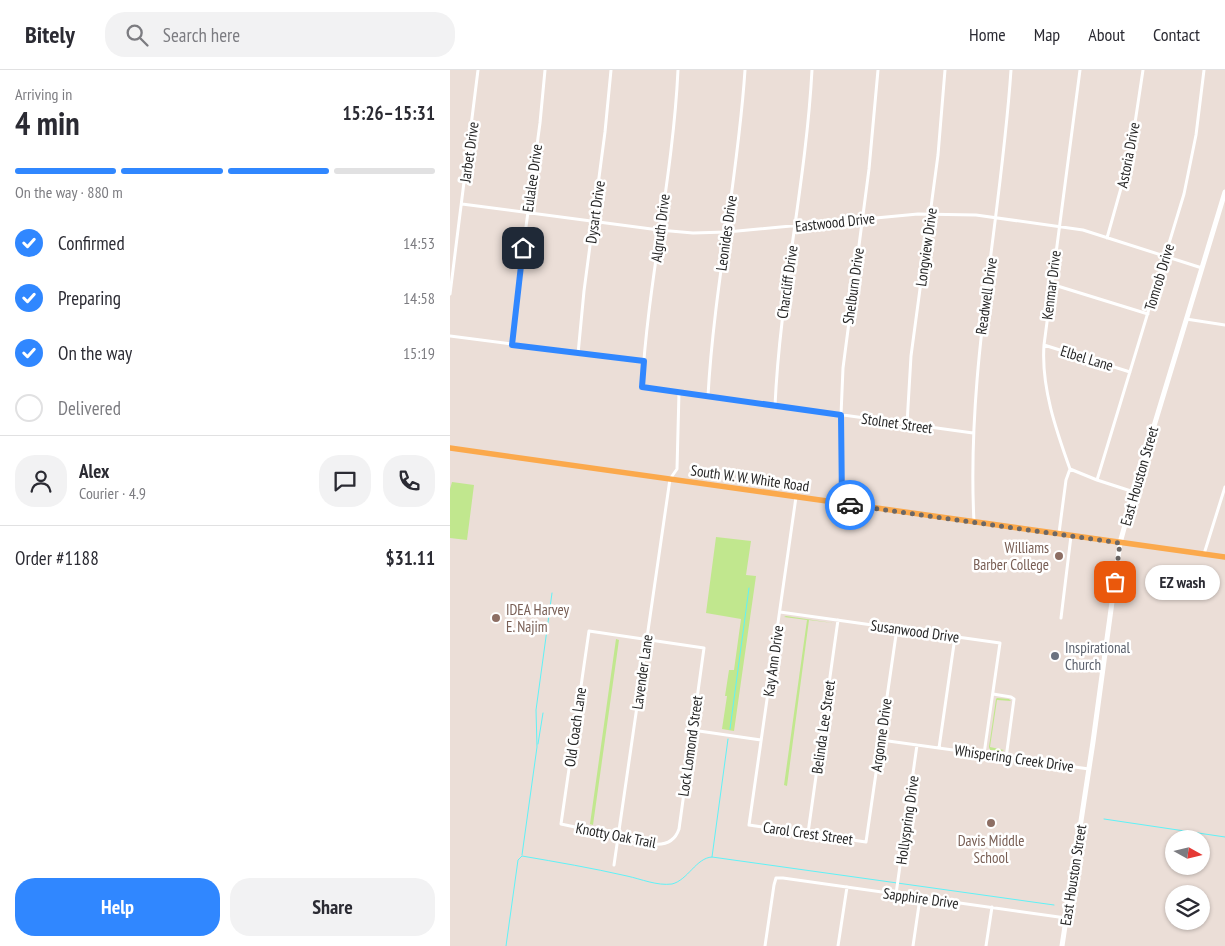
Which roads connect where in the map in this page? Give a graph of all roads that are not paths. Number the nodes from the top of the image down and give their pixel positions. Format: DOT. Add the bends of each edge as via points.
graph roads {
  1 [pos="478,70"];
  2 [pos="545,70"];
  3 [pos="612,70"];
  4 [pos="678,70"];
  5 [pos="745,70"];
  6 [pos="812,70"];
  7 [pos="878,70"];
  8 [pos="944,70"];
  9 [pos="1011,70"];
  10 [pos="1080,70"];
  11 [pos="1143,70"];
  12 [pos="1204,70"];
  13 [pos="1225,192"];
  14 [pos="462,204"];
  15 [pos="528,212"];
  16 [pos="930,214"];
  17 [pos="996,217"];
  18 [pos="862,219"];
  19 [pos="593,221"];
  20 [pos="794,226"];
  21 [pos="1059,226"];
  22 [pos="659,230"];
  23 [pos="726,232"];
  24 [pos="1108,238"];
  25 [pos="1165,256"];
  26 [pos="1202,268"];
  27 [pos="1051,284"];
  28 [pos="450,294"];
  29 [pos="1148,314"];
  30 [pos="1186,319"];
  31 [pos="1225,325"];
  32 [pos="450,336"];
  33 [pos="512,345"];
  34 [pos="1044,345"];
  35 [pos="578,354"];
  36 [pos="644,361"];
  37 [pos="1130,372"];
  38 [pos="642,387"];
  39 [pos="679,392"];
  40 [pos="708,396"];
  41 [pos="775,406"];
  42 [pos="841,415"];
  43 [pos="906,424"];
  44 [pos="973,433"];
  45 [pos="450,448"];
  46 [pos="1070,469"];
  47 [pos="670,479"];
  48 [pos="1097,480"];
  49 [pos="1225,487"];
  50 [pos="1134,492"];
  51 [pos="796,498"];
  52 [pos="842,503"];
  53 [pos="974,523"];
  54 [pos="1058,534"];
  55 [pos="1072,536"];
  56 [pos="1120,543"];
  57 [pos="1204,554"];
  58 [pos="1225,557"];
  59 [pos="780,612"];
  60 [pos="1061,618"];
  61 [pos="838,620"];
  62 [pos="896,628"];
  63 [pos="955,636"];
  64 [pos="647,640"];
  65 [pos="993,694"];
  66 [pos="692,730"];
  67 [pos="761,740"];
  68 [pos="881,740"];
  69 [pos="918,745"];
  70 [pos="939,748"];
  71 [pos="984,754"];
  72 [pos="1006,758"];
  73 [pos="1089,769"];
  74 [pos="562,824"];
  75 [pos="749,825"];
  76 [pos="808,833"];
  77 [pos="619,836"];
  78 [pos="670,842"];
  79 [pos="866,842"];
  80 [pos="614,865"];
  81 [pos="847,887"];
  82 [pos="896,894"];
  83 [pos="920,898"];
  84 [pos="992,908"];
  85 [pos="1066,918"];
  86 [pos="765,946"];
  87 [pos="838,946"];
  88 [pos="913,946"];
  89 [pos="986,946"];
  90 [pos="1062,946"];
  1 -- 14 [label="street, Jarbet Drive"];
  2 -- 15 [label="street, Eulalee Drive"];
  3 -- 19 [label="street, Dysart Drive"];
  4 -- 22 [label="street, Algruth Drive"];
  5 -- 23 [label="street, Leonides Drive"];
  6 -- 20 [label="street, Charcliff Drive"];
  7 -- 18 [label="street, Shelburn Drive"];
  8 -- 16 [label="street, Longview Drive"];
  9 -- 17 [label="street, Readwell Drive"];
  10 -- 21 [label="street, Kenmar Drive"];
  11 -- 24 [label="street, Astoria Drive" via="1130,156"];
  12 -- 25 [label="street, Tomrob Drive" via="1187,182"];
  13 -- 26 [label="main road, East Houston Street"];
  14 -- 15 [label="street, Eastwood Drive"];
  14 -- 28 [label="street, Jarbet Drive"];
  15 -- 19 [label="street, Eastwood Drive"];
  15 -- 33 [label="street, Eulalee Drive"];
  16 -- 17 [label="street, Eastwood Drive"];
  16 -- 18 [label="street, Eastwood Drive"];
  16 -- 43 [label="street, Longview Drive" via="915,319"];
  17 -- 21 [label="street, Eastwood Drive"];
  17 -- 44 [label="street, Readwell Drive" via="977,367"];
  18 -- 20 [label="street, Eastwood Drive"];
  18 -- 42 [label="street, Shelburn Drive" via="846,342"];
  19 -- 22 [label="street, Eastwood Drive"];
  19 -- 35 [label="street, Dysart Drive"];
  20 -- 23 [label="street, Eastwood Drive"];
  20 -- 41 [label="street, Charcliff Drive" via="778,350"];
  21 -- 24 [label="street, Eastwood Drive"];
  21 -- 27 [label="street, Kenmar Drive"];
  22 -- 23 [label="street, Eastwood Drive"];
  22 -- 36 [label="street, Algruth Drive"];
  23 -- 40 [label="street, Leonides Drive"];
  24 -- 25 [label="street, Eastwood Drive"];
  25 -- 26 [label="street, Eastwood Drive"];
  25 -- 29 [label="street, Tomrob Drive"];
  26 -- 30 [label="main road, East Houston Street"];
  27 -- 29 [label="street"];
  27 -- 34 [label="street, Kenmar Drive"];
  29 -- 37 [label="street, Tomrob Drive"];
  30 -- 31 [label="street"];
  30 -- 50 [label="main road, East Houston Street"];
  32 -- 33 [label="street"];
  33 -- 35 [label="street"];
  34 -- 37 [label="street, Elbel Lane"];
  34 -- 46 [label="street, Kenmar Drive" via="1045,383"];
  35 -- 36 [label="street"];
  36 -- 38 [label="street, Algruth Drive"];
  37 -- 48 [label="street, Tomrob Drive"];
  38 -- 39 [label="street, Stolnet Street"];
  39 -- 40 [label="street, Stolnet Street"];
  39 -- 47 [label="street" via="677,469"];
  40 -- 41 [label="street, Stolnet Street"];
  41 -- 42 [label="street, Stolnet Street"];
  42 -- 43 [label="street, Stolnet Street"];
  42 -- 52 [label="street, Shelburn Drive"];
  43 -- 44 [label="street, Stolnet Street"];
  44 -- 53 [label="street, Readwell Drive"];
  45 -- 47 [label="main road, South W. W. White Road"];
  46 -- 48 [label="street"];
  46 -- 54 [label="street"];
  47 -- 51 [label="main road, South W. W. White Road"];
  47 -- 64 [label="street, Lavender Lane"];
  48 -- 50 [label="street"];
  49 -- 57 [label="street"];
  50 -- 56 [label="main road, East Houston Street"];
  51 -- 52 [label="main road, South W. W. White Road"];
  51 -- 59 [label="street, Kay Ann Drive"];
  52 -- 53 [label="main road, South W. W. White Road"];
  53 -- 54 [label="main road, South W. W. White Road"];
  54 -- 55 [label="main road, South W. W. White Road"];
  55 -- 56 [label="main road, South W. W. White Road"];
  55 -- 60 [label="street"];
  56 -- 57 [label="main road, South W. W. White Road"];
  56 -- 73 [label="main road, East Houston Street"];
  57 -- 58 [label="main road, South W. W. White Road"];
  59 -- 61 [label="street, Susanwood Drive"];
  59 -- 67 [label="street, Kay Ann Drive"];
  61 -- 62 [label="street, Susanwood Drive"];
  61 -- 76 [label="street, Belinda Lee Street"];
  62 -- 63 [label="street, Susanwood Drive"];
  62 -- 68 [label="street, Argonne Drive"];
  63 -- 65 [label="street, Susanwood Drive" via="1000,643"];
  63 -- 70 [label="street"];
  64 -- 66 [label="street, Lock Lomond Street" via="704,648"];
  64 -- 74 [label="street, Old Coach Lane" via="589,631"];
  64 -- 77 [label="street, Lavender Lane"];
  65 -- 71 [label="street, Susanwood Drive"];
  65 -- 72 [label="street" via="1014,699"];
  66 -- 67 [label="street"];
  66 -- 78 [label="street, Lock Lomond Street" via="679,829"];
  67 -- 75 [label="street, Kay Ann Drive"];
  68 -- 69 [label="street"];
  68 -- 79 [label="street, Argonne Drive"];
  69 -- 70 [label="street, Whispering Creek Drive"];
  69 -- 82 [label="street, Hollyspring Drive"];
  70 -- 71 [label="street, Whispering Creek Drive"];
  71 -- 72 [label="street, Whispering Creek Drive"];
  72 -- 73 [label="street, Whispering Creek Drive"];
  73 -- 85 [label="main road, East Houston Street"];
  74 -- 77 [label="street, Knotty Oak Trail"];
  75 -- 76 [label="street, Carol Crest Street"];
  76 -- 79 [label="street, Carol Crest Street"];
  77 -- 78 [label="street, Knotty Oak Trail" via="654,844"];
  77 -- 80 [label="street, Lavender Lane"];
  81 -- 82 [label="street, Sapphire Drive"];
  81 -- 86 [label="street, Sapphire Drive" via="776,878"];
  81 -- 87 [label="street"];
  82 -- 83 [label="street, Sapphire Drive"];
  83 -- 84 [label="street, Sapphire Drive"];
  83 -- 88 [label="street"];
  84 -- 85 [label="street, Sapphire Drive"];
  84 -- 89 [label="street"];
  85 -- 90 [label="main road, East Houston Street"];
}
